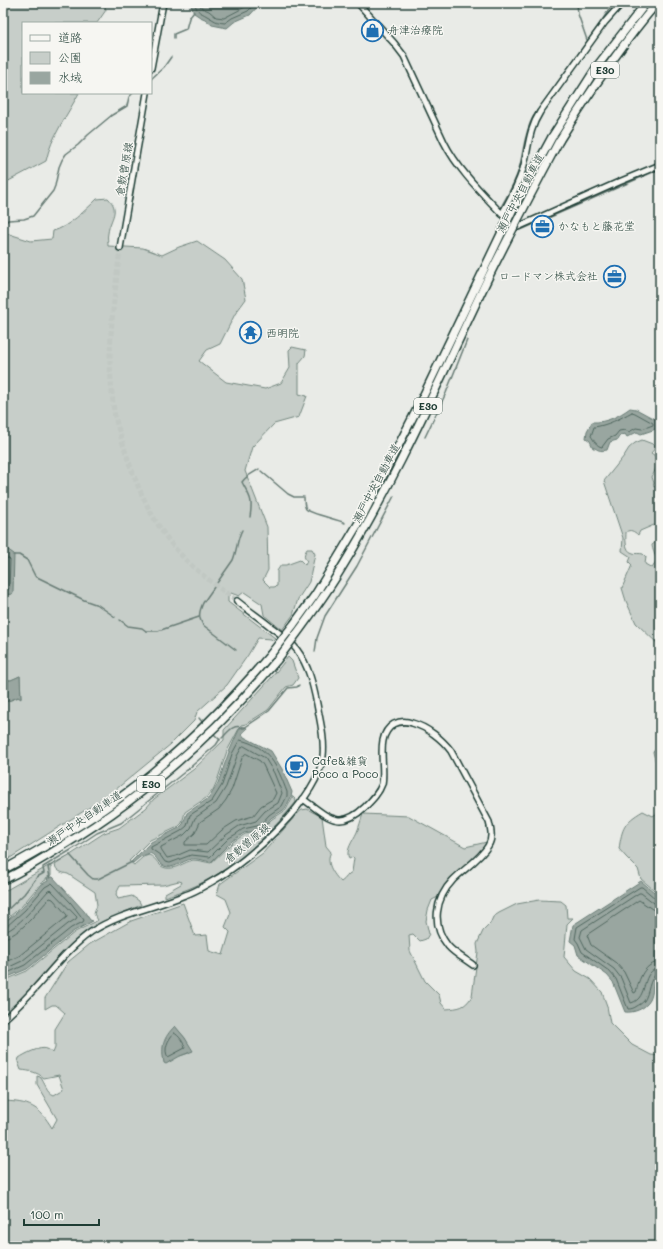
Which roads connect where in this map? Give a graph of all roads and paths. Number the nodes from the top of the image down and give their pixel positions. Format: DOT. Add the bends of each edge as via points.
graph roads {
  1 [pos="163,3"];
  2 [pos="358,3"];
  3 [pos="622,3"];
  4 [pos="646,3"];
  5 [pos="657,3"];
  6 [pos="152,63"];
  7 [pos="147,94"];
  8 [pos="660,165"];
  9 [pos="502,214"];
  10 [pos="120,248"];
  11 [pos="237,601"];
  12 [pos="303,799"];
  13 [pos="3,870"];
  14 [pos="3,880"];
  15 [pos="473,965"];
  16 [pos="3,1020"];
  1 -- 6 [label="street"];
  2 -- 9 [label="street" via="404,56 456,162"];
  3 -- 9 [label="street" via="605,22 540,112 532,127 524,168"];
  4 -- 13 [label="highway, 瀬戸中央自動車道 / E30, bridge" via="598,66 552,137 513,209 361,519 294,624 219,712 150,774 76,828"];
  5 -- 14 [label="highway, 瀬戸中央自動車道 / E30, bridge" via="605,71 559,141 498,258 411,442 380,502 322,600 277,660 194,748 151,785 82,835"];
  7 -- 10 [label="street, 倉敷曽原線"];
  8 -- 9 [label="street" via="518,227"];
  11 -- 12 [label="street, 倉敷曽原線" via="288,640 302,656 310,673 323,737 323,756 317,776"];
  12 -- 15 [label="street" via="336,820 357,815 380,790 384,735 392,725 405,721 422,726 440,739 451,751 491,830 489,845 448,886 439,901 438,929 443,939 450,948"];
  12 -- 16 [label="street, 倉敷曽原線" via="273,835 214,881 185,896 128,914 90,933 64,956"];
}
